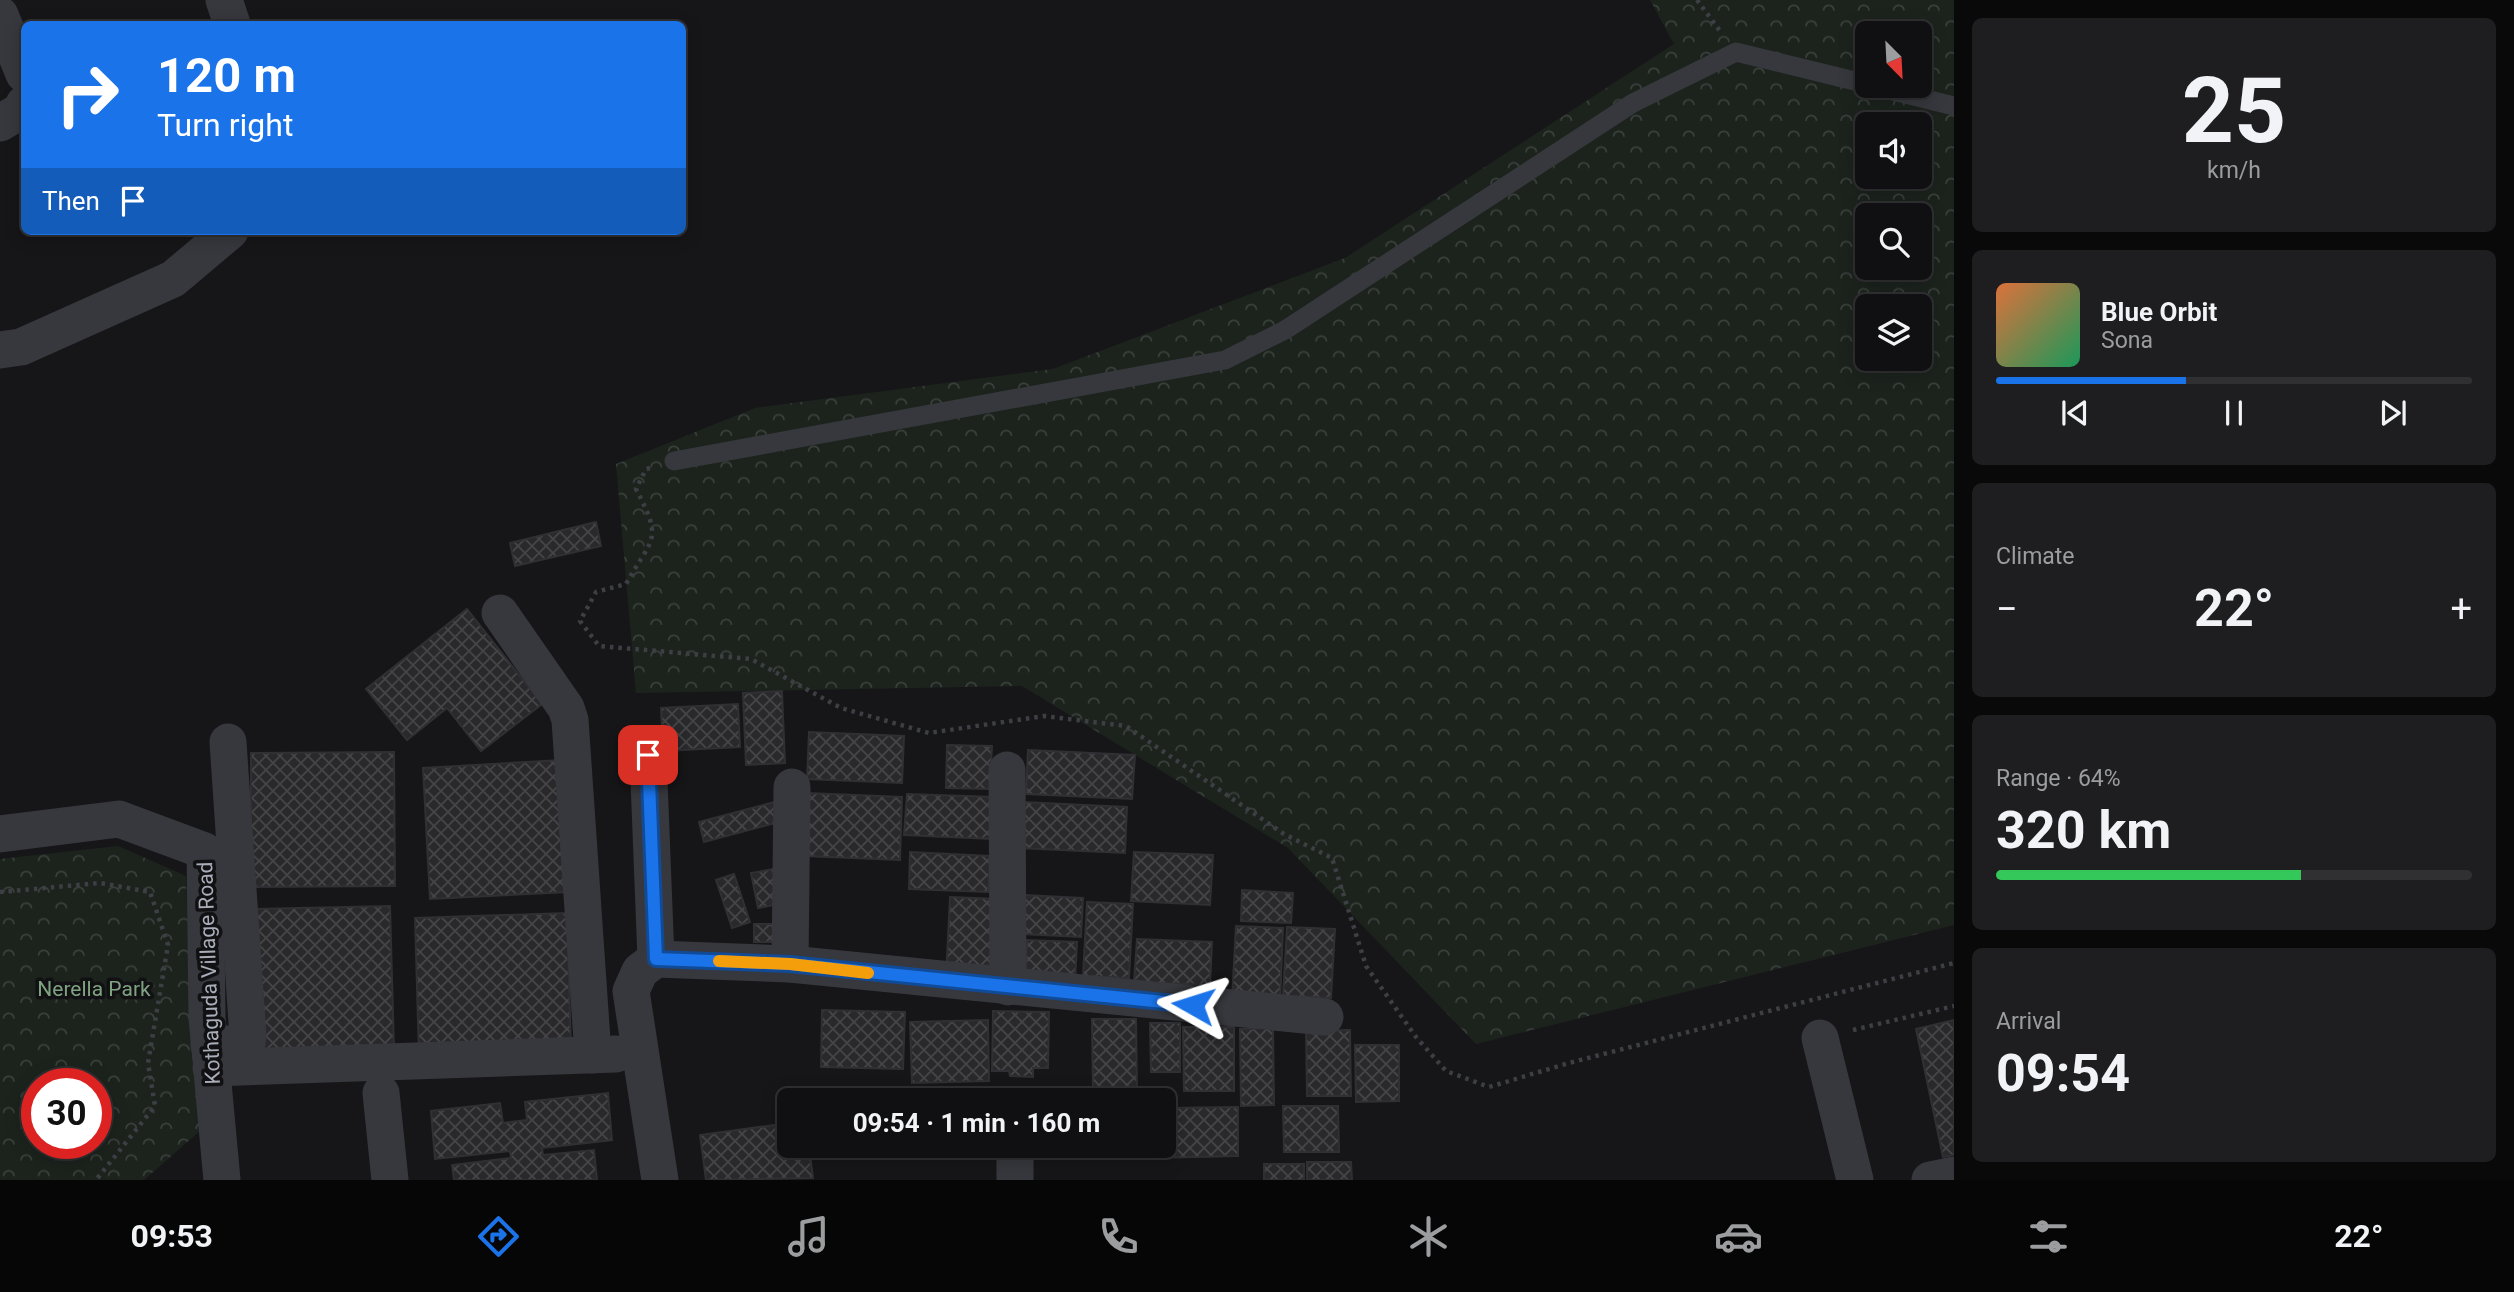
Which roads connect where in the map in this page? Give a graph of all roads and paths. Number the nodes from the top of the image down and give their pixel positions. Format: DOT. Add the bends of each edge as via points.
graph roads {
  1 [pos="224,0"];
  2 [pos="1697,0"];
  3 [pos="0,15"];
  4 [pos="231,21"];
  5 [pos="1736,52"];
  6 [pos="21,67"];
  7 [pos="1855,81"];
  8 [pos="1921,98"];
  9 [pos="1954,106"];
  10 [pos="21,111"];
  11 [pos="0,123"];
  12 [pos="225,235"];
  13 [pos="0,350"];
  14 [pos="674,461"];
  15 [pos="499,613"];
  16 [pos="228,741"];
  17 [pos="648,755"];
  18 [pos="1007,770"];
  19 [pos="792,787"];
  20 [pos="0,834"];
  21 [pos="0,892"];
  22 [pos="656,959"];
  23 [pos="1954,963"];
  24 [pos="790,964"];
  25 [pos="1008,987"];
  26 [pos="1954,1006"];
  27 [pos="1325,1017"];
  28 [pos="1820,1038"];
  29 [pos="641,1053"];
  30 [pos="593,1055"];
  31 [pos="210,1056"];
  32 [pos="381,1093"];
  33 [pos="1954,1175"];
  34 [pos="96,1180"];
  35 [pos="222,1180"];
  36 [pos="390,1180"];
  37 [pos="660,1180"];
  38 [pos="1855,1180"];
  39 [pos="1930,1180"];
  1 -- 4 [label="street"];
  2 -- 5 [label="path"];
  3 -- 6 [label="street"];
  5 -- 7 [label="lane"];
  5 -- 14 [label="lane" via="1633,103 1285,330 1225,360"];
  8 -- 9 [label="lane"];
  10 -- 11 [label="street"];
  12 -- 13 [label="street" via="173,279 21,347"];
  14 -- 23 [label="path" via="646,469 636,489 652,519 653,541 626,584 596,592 580,621 599,646 751,659 841,708 929,733 1044,716 1126,726 1284,834 1332,858 1366,966 1446,1071 1489,1087"];
  15 -- 30 [label="street" via="570,720"];
  16 -- 31 [label="street" via="248,1037 247,1043"];
  17 -- 22 [label="street"];
  18 -- 25 [label="street"];
  19 -- 24 [label="street"];
  20 -- 31 [label="street, Kothaguda Village Road" via="119,819 205,852"];
  21 -- 34 [label="path" via="100,883 150,892 168,945 148,1063 155,1106"];
  22 -- 24 [label="street"];
  22 -- 29 [label="street" via="640,971 631,991"];
  24 -- 25 [label="street"];
  25 -- 27 [label="street"];
  26 -- 28 [label="path"];
  28 -- 38 [label="street"];
  29 -- 30 [label="street"];
  29 -- 37 [label="street"];
  30 -- 31 [label="street"];
  31 -- 35 [label="street, Kothaguda Village Road"];
  32 -- 36 [label="street"];
  33 -- 39 [label="street"];
}
